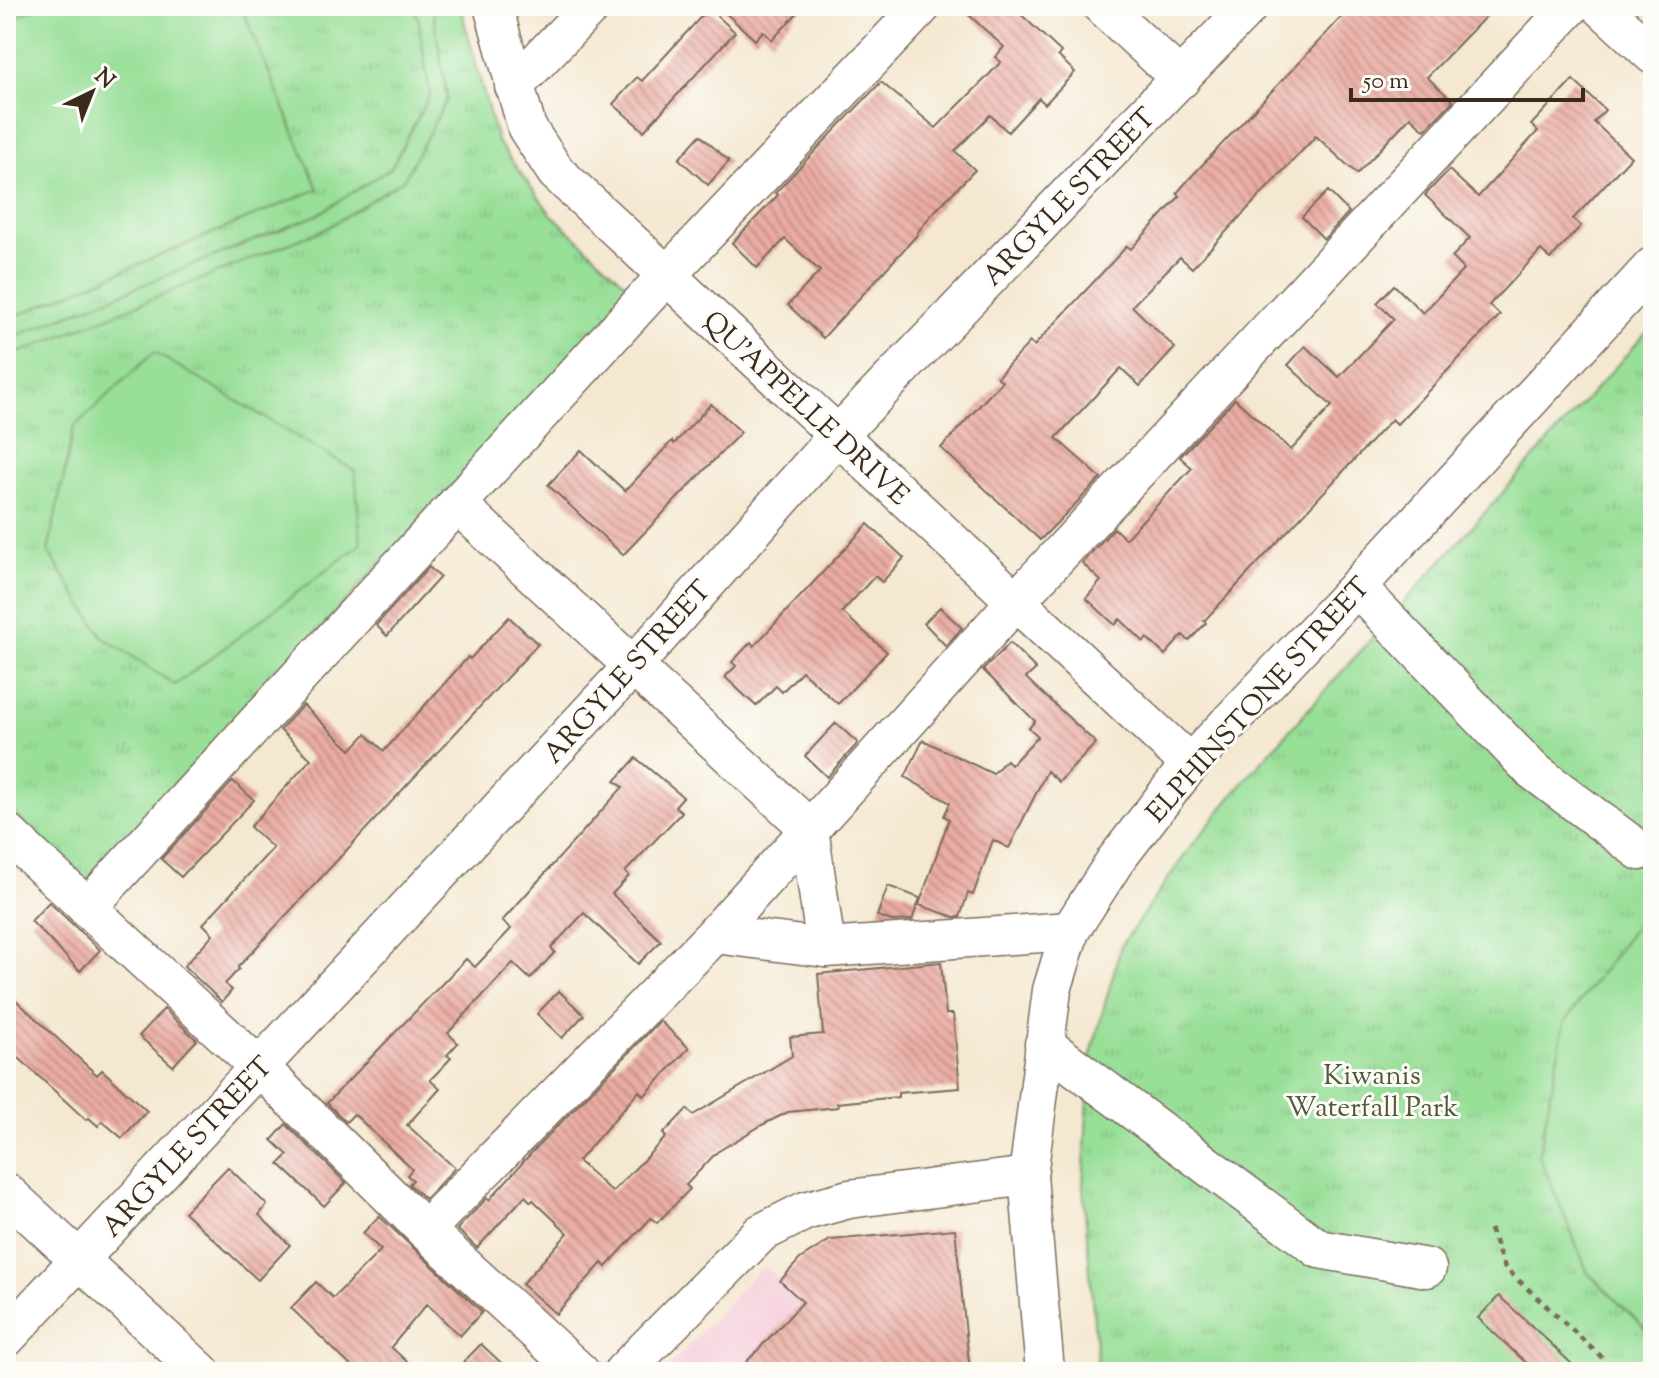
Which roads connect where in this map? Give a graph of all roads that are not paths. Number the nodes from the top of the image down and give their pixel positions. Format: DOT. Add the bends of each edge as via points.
graph roads {
  1 [pos="493,6"];
  2 [pos="591,6"];
  3 [pos="922,6"];
  4 [pos="1102,6"];
  5 [pos="1249,6"];
  6 [pos="1571,6"];
  7 [pos="1600,6"];
  8 [pos="1653,55"];
  9 [pos="1181,79"];
  10 [pos="514,86"];
  11 [pos="1653,266"];
  12 [pos="666,276"];
  13 [pos="838,435"];
  14 [pos="457,504"];
  15 [pos="1357,587"];
  16 [pos="1017,600"];
  17 [pos="634,665"];
  18 [pos="1190,764"];
  19 [pos="809,828"];
  20 [pos="6,832"];
  21 [pos="1640,851"];
  22 [pos="87,908"];
  23 [pos="1070,931"];
  24 [pos="715,934"];
  25 [pos="826,948"];
  26 [pos="1044,1044"];
  27 [pos="259,1067"];
  28 [pos="1028,1176"];
  29 [pos="6,1192"];
  30 [pos="425,1230"];
  31 [pos="79,1260"];
  32 [pos="1427,1268"];
  33 [pos="6,1338"];
  34 [pos="201,1372"];
  35 [pos="580,1372"];
  36 [pos="623,1372"];
  37 [pos="1045,1372"];
  1 -- 10 [label="street, QU'APPELLE DRIVE"];
  2 -- 10 [label="street"];
  3 -- 12 [label="street"];
  4 -- 9 [label="street"];
  5 -- 9 [label="street, ARGYLE STREET"];
  6 -- 16 [label="street"];
  7 -- 8 [label="street"];
  9 -- 13 [label="street, ARGYLE STREET"];
  10 -- 12 [label="street, QU'APPELLE DRIVE" via="527,128 556,172"];
  11 -- 15 [label="street, ELPHINSTONE STREET"];
  12 -- 13 [label="street, QU'APPELLE DRIVE"];
  12 -- 14 [label="street"];
  13 -- 16 [label="street, QU'APPELLE DRIVE"];
  13 -- 17 [label="street, ARGYLE STREET"];
  14 -- 17 [label="street"];
  14 -- 22 [label="street"];
  15 -- 18 [label="street, ELPHINSTONE STREET"];
  15 -- 21 [label="street" via="1531,769"];
  16 -- 18 [label="street, QU'APPELLE DRIVE"];
  16 -- 19 [label="street"];
  17 -- 19 [label="street"];
  17 -- 27 [label="street, ARGYLE STREET"];
  18 -- 23 [label="street, ELPHINSTONE STREET" via="1115,861"];
  19 -- 24 [label="street"];
  19 -- 25 [label="street"];
  20 -- 22 [label="street"];
  22 -- 27 [label="street"];
  23 -- 25 [label="street"];
  23 -- 26 [label="street, ELPHINSTONE STREET" via="1052,990"];
  24 -- 25 [label="street"];
  24 -- 30 [label="street"];
  26 -- 28 [label="street, ELPHINSTONE STREET"];
  26 -- 32 [label="street" via="1319,1249"];
  27 -- 30 [label="street"];
  27 -- 31 [label="street, ARGYLE STREET"];
  28 -- 36 [label="street" via="849,1199 805,1211 761,1233"];
  28 -- 37 [label="street, ELPHINSTONE STREET"];
  29 -- 31 [label="street"];
  30 -- 35 [label="street"];
  31 -- 33 [label="street, ARGYLE STREET"];
  31 -- 34 [label="street"];
}
